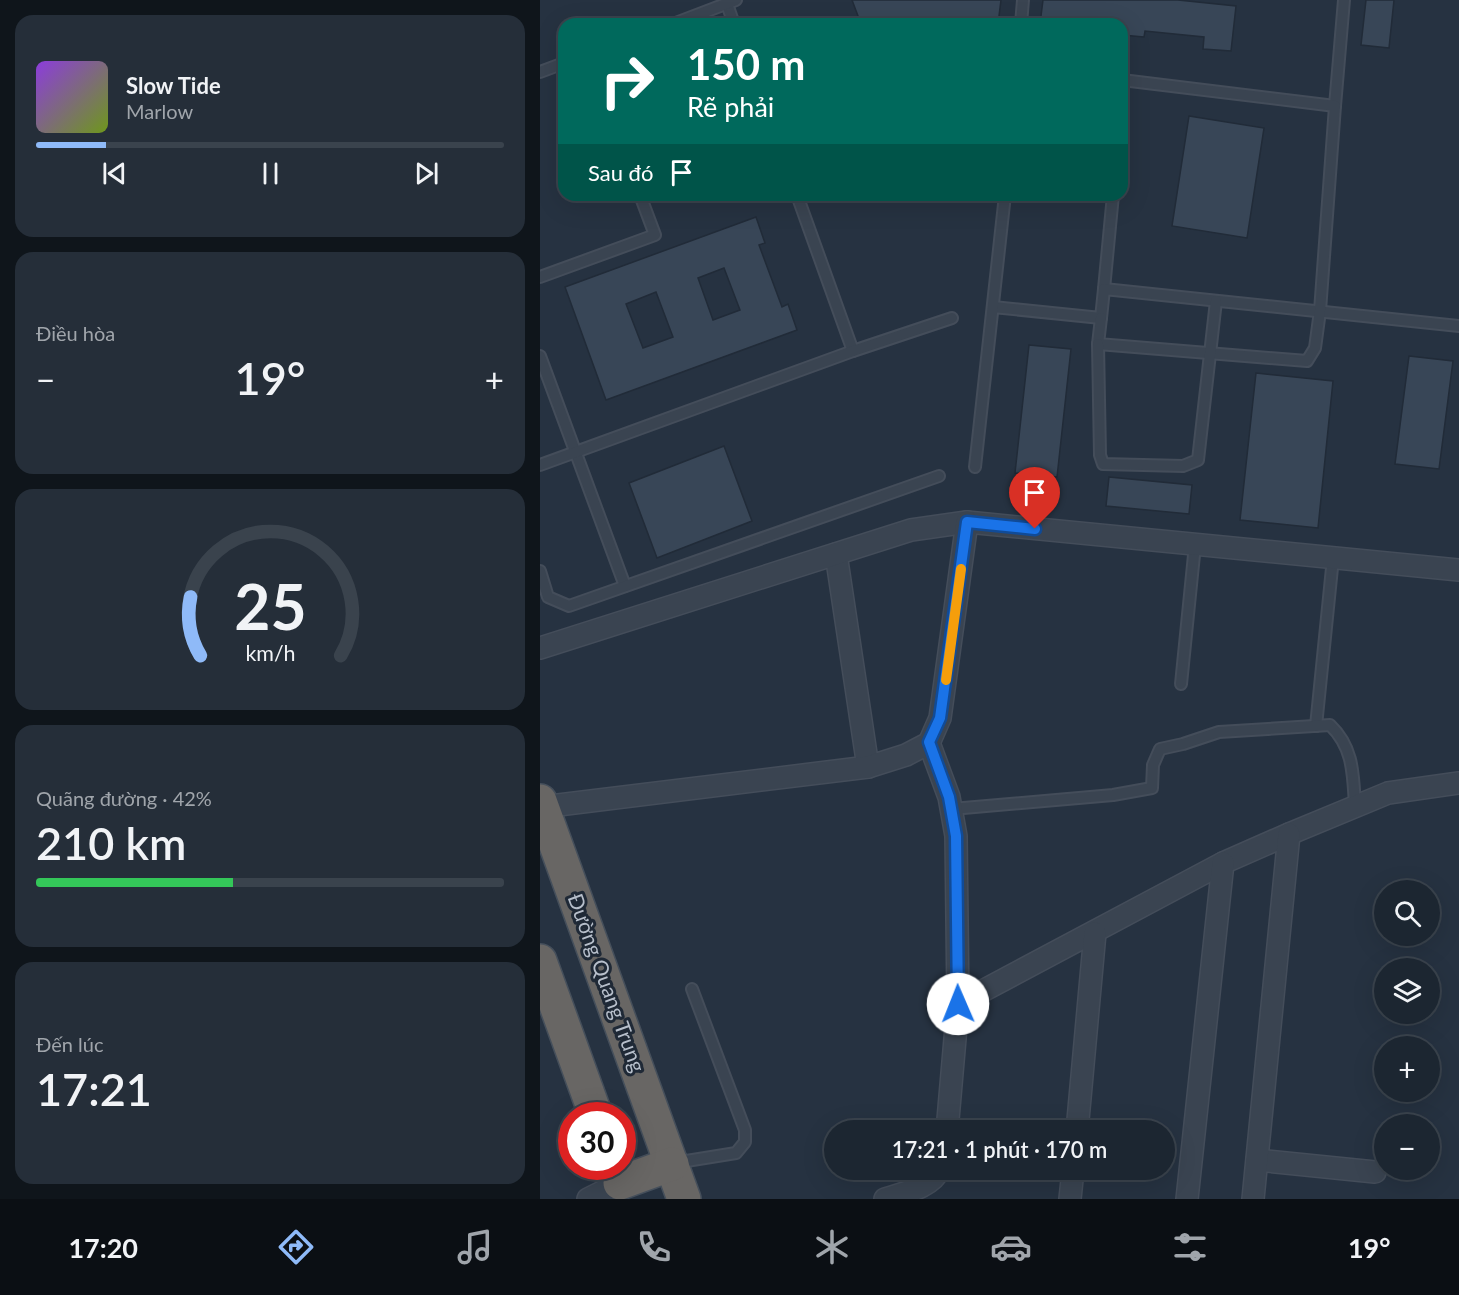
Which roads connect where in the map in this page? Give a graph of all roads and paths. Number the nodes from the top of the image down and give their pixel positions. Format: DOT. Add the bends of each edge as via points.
graph roads {
  1 [pos="1023,0"];
  2 [pos="1344,0"];
  3 [pos="731,2"];
  4 [pos="689,18"];
  5 [pos="733,18"];
  6 [pos="1022,18"];
  7 [pos="558,65"];
  8 [pos="540,72"];
  9 [pos="1128,81"];
  10 [pos="1335,106"];
  11 [pos="642,201"];
  12 [pos="798,201"];
  13 [pos="1004,201"];
  14 [pos="1112,201"];
  15 [pos="540,277"];
  16 [pos="1104,289"];
  17 [pos="1216,301"];
  18 [pos="993,307"];
  19 [pos="1320,311"];
  20 [pos="952,318"];
  21 [pos="1101,318"];
  22 [pos="1459,326"];
  23 [pos="1098,344"];
  24 [pos="853,351"];
  25 [pos="1210,353"];
  26 [pos="540,356"];
  27 [pos="575,452"];
  28 [pos="540,465"];
  29 [pos="975,467"];
  30 [pos="939,476"];
  31 [pos="967,522"];
  32 [pos="1195,545"];
  33 [pos="836,554"];
  34 [pos="1333,558"];
  35 [pos="1459,570"];
  36 [pos="540,571"];
  37 [pos="625,586"];
  38 [pos="540,648"];
  39 [pos="1181,684"];
  40 [pos="1316,726"];
  41 [pos="929,742"];
  42 [pos="867,767"];
  43 [pos="1459,783"];
  44 [pos="541,804"];
  45 [pos="1354,806"];
  46 [pos="952,809"];
  47 [pos="1289,834"];
  48 [pos="1222,863"];
  49 [pos="1095,933"];
  50 [pos="540,962"];
  51 [pos="692,989"];
  52 [pos="958,1004"];
  53 [pos="591,1102"];
  54 [pos="948,1120"];
  55 [pos="1078,1120"];
  56 [pos="1257,1160"];
  57 [pos="672,1164"];
  58 [pos="1374,1172"];
  59 [pos="931,1180"];
  60 [pos="1072,1180"];
  61 [pos="620,1183"];
  62 [pos="588,1199"];
  63 [pos="684,1199"];
  64 [pos="885,1199"];
  65 [pos="1070,1199"];
  66 [pos="1187,1199"];
  67 [pos="1253,1199"];
  1 -- 6 [label="lane"];
  2 -- 10 [label="lane"];
  3 -- 4 [label="lane"];
  3 -- 5 [label="lane"];
  7 -- 8 [label="lane"];
  9 -- 10 [label="lane"];
  10 -- 19 [label="lane"];
  11 -- 15 [label="lane" via="655,235"];
  12 -- 24 [label="lane"];
  13 -- 18 [label="lane"];
  14 -- 16 [label="lane"];
  16 -- 17 [label="lane"];
  16 -- 21 [label="lane"];
  17 -- 19 [label="lane"];
  17 -- 25 [label="lane"];
  18 -- 21 [label="lane"];
  18 -- 29 [label="lane"];
  19 -- 22 [label="lane"];
  19 -- 25 [label="lane" via="1315,348 1307,361"];
  20 -- 24 [label="lane"];
  21 -- 23 [label="lane"];
  23 -- 25 [label="lane"];
  23 -- 25 [label="lane" via="1103,464 1183,466 1198,460"];
  24 -- 27 [label="lane"];
  26 -- 27 [label="lane"];
  27 -- 28 [label="lane"];
  27 -- 37 [label="lane"];
  30 -- 37 [label="lane"];
  31 -- 32 [label="street"];
  31 -- 33 [label="street" via="911,530"];
  31 -- 41 [label="street" via="940,718"];
  32 -- 34 [label="street"];
  32 -- 39 [label="lane"];
  33 -- 38 [label="street"];
  33 -- 42 [label="street"];
  34 -- 35 [label="street"];
  34 -- 40 [label="lane"];
  36 -- 37 [label="lane" via="548,597 569,606"];
  40 -- 45 [label="lane" via="1330,725 1342,737 1353,767"];
  40 -- 46 [label="lane" via="1219,732 1160,749 1153,765 1152,788"];
  41 -- 42 [label="street" via="906,755"];
  41 -- 46 [label="street"];
  42 -- 44 [label="street"];
  43 -- 45 [label="street" via="1388,793"];
  44 -- 57 [label="highway, Đường Quang Trung"];
  45 -- 47 [label="street"];
  46 -- 52 [label="street" via="956,836"];
  47 -- 48 [label="street"];
  47 -- 56 [label="street"];
  48 -- 49 [label="street"];
  48 -- 66 [label="street"];
  49 -- 52 [label="street"];
  49 -- 55 [label="street"];
  50 -- 53 [label="highway"];
  51 -- 57 [label="lane" via="745,1130 745,1142 736,1153"];
  52 -- 54 [label="street"];
  56 -- 58 [label="street"];
  56 -- 67 [label="street"];
  57 -- 61 [label="highway"];
  57 -- 63 [label="highway, Đường Quang Trung"];
  59 -- 64 [label="street"];
  60 -- 65 [label="street"];
  61 -- 62 [label="street"];
}
